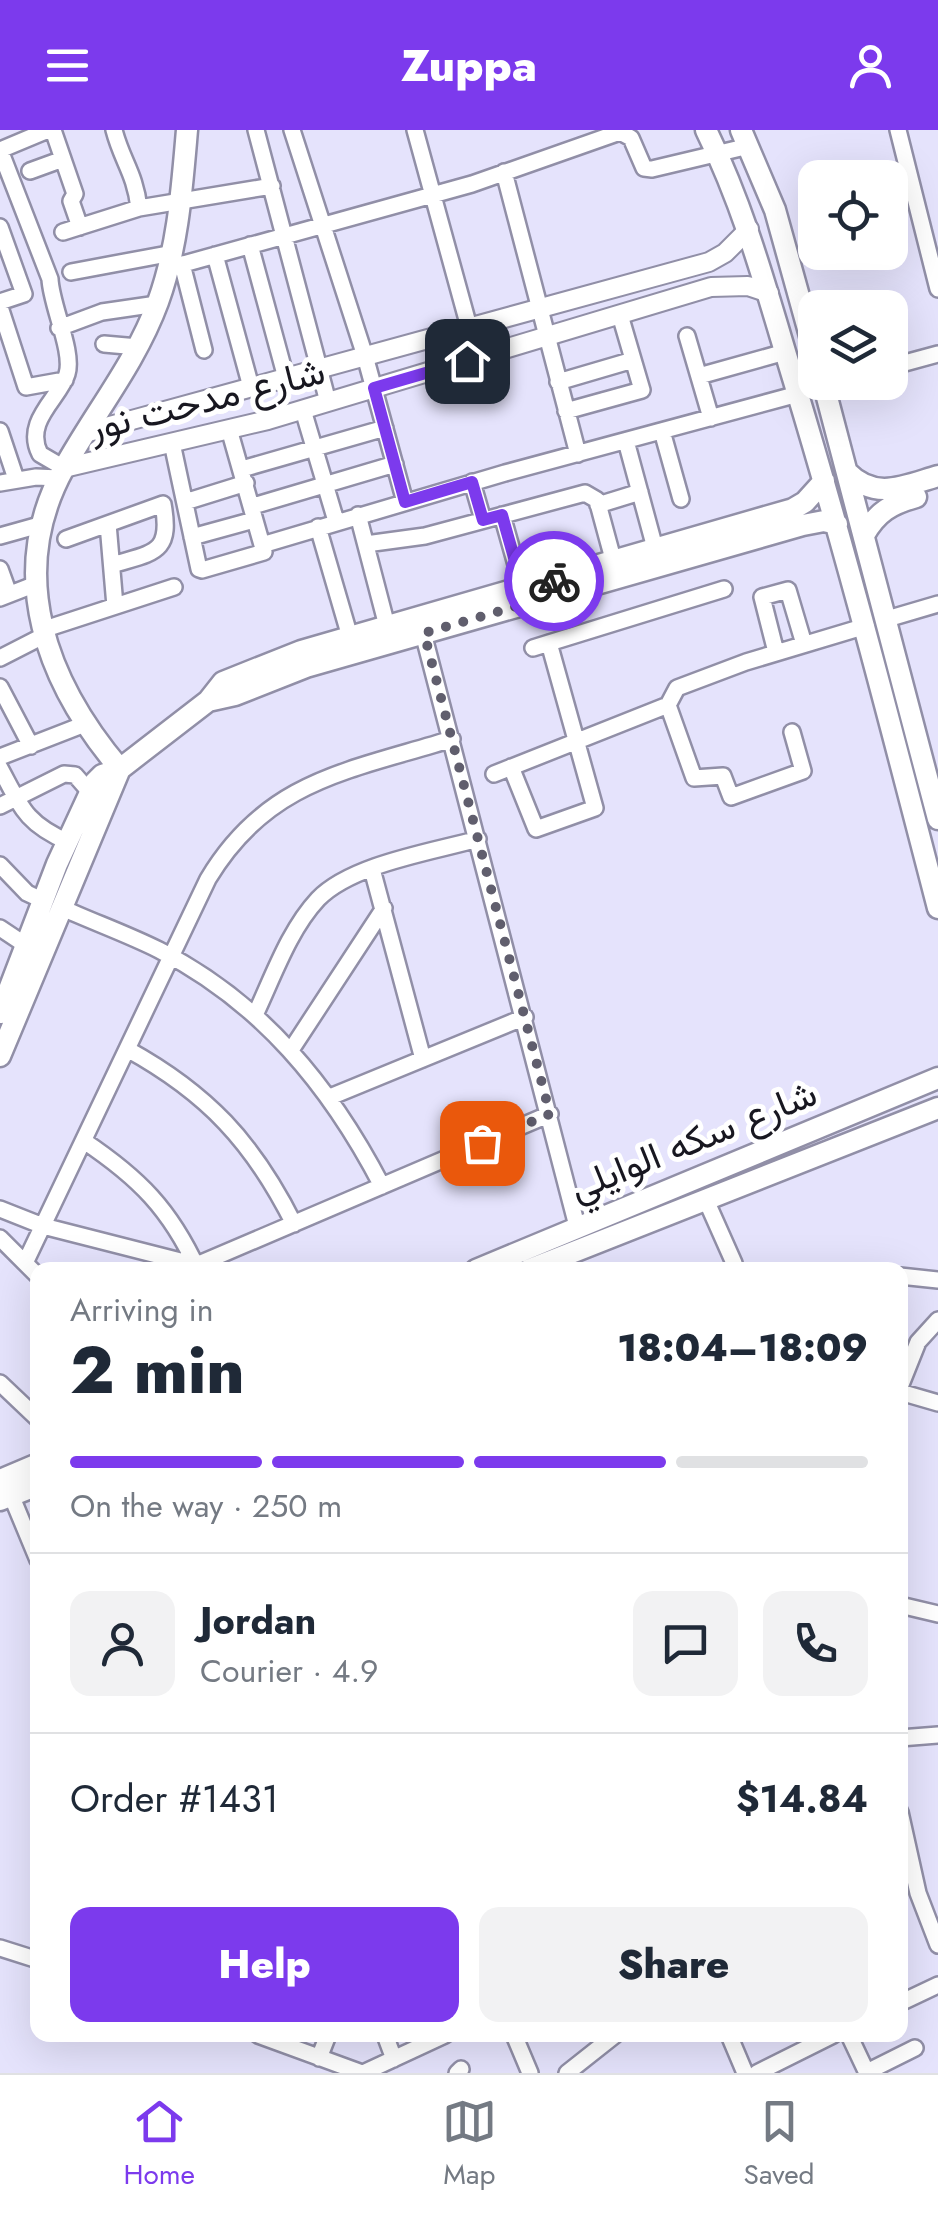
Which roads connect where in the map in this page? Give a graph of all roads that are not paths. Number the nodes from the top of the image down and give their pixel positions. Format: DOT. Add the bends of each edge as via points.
graph roads {
  1 [pos="51,130"];
  2 [pos="114,130"];
  3 [pos="186,130"];
  4 [pos="256,130"];
  5 [pos="292,130"];
  6 [pos="415,130"];
  7 [pos="706,130"];
  8 [pos="898,130"];
  9 [pos="14,136"];
  10 [pos="745,138"];
  11 [pos="0,150"];
  12 [pos="718,154"];
  13 [pos="63,159"];
  14 [pos="30,172"];
  15 [pos="504,172"];
  16 [pos="272,186"];
  17 [pos="433,195"];
  18 [pos="181,200"];
  19 [pos="139,208"];
  20 [pos="324,224"];
  21 [pos="0,226"];
  22 [pos="749,229"];
  23 [pos="285,236"];
  24 [pos="250,245"];
  25 [pos="215,255"];
  26 [pos="174,262"];
  27 [pos="70,272"];
  28 [pos="938,289"];
  29 [pos="769,292"];
  30 [pos="798,292"];
  31 [pos="157,304"];
  32 [pos="0,305"];
  33 [pos="542,308"];
  34 [pos="620,314"];
  35 [pos="469,327"];
  36 [pos="60,328"];
  37 [pos="547,336"];
  38 [pos="687,336"];
  39 [pos="104,344"];
  40 [pos="138,346"];
  41 [pos="204,350"];
  42 [pos="785,352"];
  43 [pos="938,354"];
  44 [pos="366,356"];
  45 [pos="633,360"];
  46 [pos="908,363"];
  47 [pos="320,369"];
  48 [pos="699,376"];
  49 [pos="286,378"];
  50 [pos="65,380"];
  51 [pos="558,382"];
  52 [pos="251,388"];
  53 [pos="374,388"];
  54 [pos="798,394"];
  55 [pos="800,400"];
  56 [pos="831,400"];
  57 [pos="328,402"];
  58 [pos="303,410"];
  59 [pos="566,411"];
  60 [pos="712,418"];
  61 [pos="385,428"];
  62 [pos="229,429"];
  63 [pos="0,430"];
  64 [pos="662,431"];
  65 [pos="88,432"];
  66 [pos="626,441"];
  67 [pos="172,443"];
  68 [pos="314,448"];
  69 [pos="578,454"];
  70 [pos="395,464"];
  71 [pos="847,472"];
  72 [pos="61,473"];
  73 [pos="244,476"];
  74 [pos="938,476"];
  75 [pos="8,481"];
  76 [pos="824,481"];
  77 [pos="472,482"];
  78 [pos="326,485"];
  79 [pos="938,490"];
  80 [pos="640,492"];
  81 [pos="681,499"];
  82 [pos="184,502"];
  83 [pos="405,502"];
  84 [pos="598,504"];
  85 [pos="254,513"];
  86 [pos="358,515"];
  87 [pos="502,515"];
  88 [pos="483,520"];
  89 [pos="336,522"];
  90 [pos="42,524"];
  91 [pos="108,524"];
  92 [pos="837,524"];
  93 [pos="318,526"];
  94 [pos="1,531"];
  95 [pos="864,536"];
  96 [pos="192,537"];
  97 [pos="66,540"];
  98 [pos="366,544"];
  99 [pos="262,545"];
  100 [pos="655,548"];
  101 [pos="613,559"];
  102 [pos="112,565"];
  103 [pos="0,569"];
  104 [pos="36,584"];
  105 [pos="556,585"];
  106 [pos="522,586"];
  107 [pos="174,587"];
  108 [pos="724,589"];
  109 [pos="4,596"];
  110 [pos="938,604"];
  111 [pos="115,606"];
  112 [pos="887,619"];
  113 [pos="387,626"];
  114 [pos="866,626"];
  115 [pos="43,633"];
  116 [pos="424,633"];
  117 [pos="350,637"];
  118 [pos="804,644"];
  119 [pos="776,652"];
  120 [pos="1,656"];
  121 [pos="0,687"];
  122 [pos="208,701"];
  123 [pos="668,705"];
  124 [pos="84,724"];
  125 [pos="792,732"];
  126 [pos="452,739"];
  127 [pos="576,740"];
  128 [pos="31,746"];
  129 [pos="0,758"];
  130 [pos="511,767"];
  131 [pos="0,768"];
  132 [pos="120,769"];
  133 [pos="494,774"];
  134 [pos="90,791"];
  135 [pos="16,797"];
  136 [pos="0,806"];
  137 [pos="938,819"];
  138 [pos="478,839"];
  139 [pos="68,842"];
  140 [pos="0,865"];
  141 [pos="372,869"];
  142 [pos="52,904"];
  143 [pos="384,908"];
  144 [pos="938,908"];
  145 [pos="0,928"];
  146 [pos="27,946"];
  147 [pos="171,957"];
  148 [pos="0,1013"];
  149 [pos="255,1016"];
  150 [pos="525,1017"];
  151 [pos="127,1049"];
  152 [pos="291,1050"];
  153 [pos="0,1056"];
  154 [pos="422,1059"];
  155 [pos="938,1078"];
  156 [pos="330,1097"];
  157 [pos="937,1104"];
  158 [pos="550,1114"];
  159 [pos="84,1141"];
  160 [pos="382,1186"];
  161 [pos="706,1200"];
  162 [pos="0,1209"];
  163 [pos="294,1224"];
  164 [pos="44,1226"];
  165 [pos="577,1226"];
  166 [pos="0,1238"];
  167 [pos="570,1251"];
  168 [pos="172,1262"];
  169 [pos="191,1262"];
  170 [pos="207,1262"];
  171 [pos="494,1262"];
  172 [pos="550,1262"];
  173 [pos="734,1262"];
  174 [pos="25,1263"];
  175 [pos="30,1268"];
  176 [pos="908,1277"];
  177 [pos="938,1280"];
  178 [pos="938,1320"];
  179 [pos="908,1369"];
  180 [pos="0,1383"];
  181 [pos="908,1393"];
  182 [pos="938,1403"];
  183 [pos="30,1412"];
  184 [pos="30,1471"];
  185 [pos="30,1486"];
  186 [pos="4,1492"];
  187 [pos="30,1544"];
  188 [pos="908,1607"];
  189 [pos="938,1614"];
  190 [pos="938,1735"];
  191 [pos="908,1737"];
  192 [pos="908,1848"];
  193 [pos="938,1945"];
  194 [pos="0,1948"];
  195 [pos="30,1958"];
  196 [pos="30,1958"];
  197 [pos="0,1962"];
  198 [pos="938,1985"];
  199 [pos="908,1999"];
  200 [pos="277,2042"];
  201 [pos="325,2042"];
  202 [pos="388,2042"];
  203 [pos="427,2042"];
  204 [pos="517,2042"];
  205 [pos="602,2042"];
  206 [pos="733,2042"];
  207 [pos="819,2042"];
  208 [pos="852,2042"];
  209 [pos="915,2048"];
  210 [pos="319,2058"];
  211 [pos="394,2058"];
  212 [pos="362,2073"];
  213 [pos="530,2073"];
  214 [pos="567,2073"];
  215 [pos="744,2073"];
  216 [pos="757,2073"];
  217 [pos="867,2073"];
  1 -- 9 [label="street"];
  1 -- 13 [label="street"];
  2 -- 19 [label="street" via="136,182"];
  3 -- 18 [label="main road"];
  4 -- 16 [label="street"];
  5 -- 20 [label="street"];
  6 -- 17 [label="street"];
  7 -- 12 [label="main road"];
  8 -- 28 [label="street"];
  9 -- 11 [label="street"];
  10 -- 12 [label="street"];
  10 -- 30 [label="main road"];
  11 -- 36 [label="street" via="50,279"];
  12 -- 15 [label="street" via="644,168 631,138 620,132"];
  12 -- 22 [label="main road"];
  13 -- 14 [label="street"];
  13 -- 19 [label="street" via="75,194 71,229"];
  15 -- 17 [label="street"];
  15 -- 33 [label="street"];
  16 -- 18 [label="street"];
  16 -- 23 [label="street"];
  17 -- 20 [label="street"];
  17 -- 35 [label="street"];
  18 -- 19 [label="street"];
  18 -- 26 [label="main road"];
  20 -- 23 [label="street"];
  20 -- 44 [label="street"];
  21 -- 32 [label="street" via="24,294"];
  22 -- 29 [label="main road"];
  22 -- 33 [label="street, شارع مدحت نور" via="709,262"];
  23 -- 24 [label="street"];
  23 -- 47 [label="street"];
  24 -- 25 [label="street"];
  24 -- 49 [label="street"];
  25 -- 26 [label="street"];
  25 -- 52 [label="street"];
  26 -- 27 [label="street"];
  26 -- 31 [label="main road"];
  26 -- 41 [label="street"];
  29 -- 34 [label="street, شارع مدحت نور" via="711,286"];
  29 -- 42 [label="main road"];
  31 -- 36 [label="street" via="102,312"];
  31 -- 40 [label="main road"];
  32 -- 50 [label="street" via="26,387"];
  33 -- 35 [label="street, شارع مدحت نور"];
  33 -- 37 [label="street"];
  34 -- 37 [label="street, شارع مدحت نور"];
  34 -- 45 [label="street"];
  35 -- 44 [label="street, شارع مدحت نور"];
  36 -- 50 [label="street" via="69,362"];
  37 -- 51 [label="street"];
  37 -- 53 [label="street, شارع مدحت نور"];
  38 -- 48 [label="street"];
  39 -- 40 [label="street"];
  40 -- 65 [label="main road"];
  42 -- 48 [label="street"];
  42 -- 54 [label="main road"];
  43 -- 46 [label="street"];
  44 -- 47 [label="street, شارع مدحت نور"];
  44 -- 53 [label="street"];
  45 -- 51 [label="street"];
  45 -- 59 [label="street" via="642,390"];
  47 -- 49 [label="street, شارع مدحت نور"];
  47 -- 57 [label="street"];
  48 -- 60 [label="street"];
  49 -- 52 [label="street, شارع مدحت نور"];
  50 -- 72 [label="street" via="36,435 40,454"];
  51 -- 59 [label="street"];
  52 -- 65 [label="street, شارع مدحت نور"];
  53 -- 57 [label="street, شارع مدحت نور"];
  53 -- 61 [label="street"];
  54 -- 60 [label="street"];
  55 -- 76 [label="main road"];
  56 -- 71 [label="main road"];
  57 -- 58 [label="street, شارع مدحت نور"];
  58 -- 62 [label="street, شارع مدحت نور"];
  58 -- 68 [label="street"];
  59 -- 69 [label="street"];
  60 -- 64 [label="street"];
  61 -- 68 [label="street"];
  61 -- 70 [label="street"];
  62 -- 67 [label="street, شارع مدحت نور"];
  62 -- 73 [label="street"];
  63 -- 75 [label="street"];
  64 -- 66 [label="street"];
  64 -- 81 [label="street"];
  65 -- 72 [label="main road"];
  66 -- 69 [label="street"];
  66 -- 80 [label="street"];
  67 -- 72 [label="street, شارع مدحت نور"];
  67 -- 82 [label="street"];
  68 -- 73 [label="street"];
  68 -- 78 [label="street"];
  69 -- 77 [label="street"];
  70 -- 78 [label="street"];
  70 -- 83 [label="street"];
  71 -- 74 [label="main road" via="884,492"];
  71 -- 95 [label="main road"];
  72 -- 75 [label="street"];
  72 -- 90 [label="main road"];
  73 -- 82 [label="street"];
  73 -- 85 [label="street"];
  76 -- 92 [label="main road"];
  76 -- 100 [label="main road" via="793,509"];
  77 -- 83 [label="street"];
  77 -- 88 [label="street"];
  78 -- 85 [label="street"];
  78 -- 89 [label="street"];
  79 -- 95 [label="main road" via="892,503"];
  80 -- 84 [label="street"];
  80 -- 100 [label="street"];
  82 -- 96 [label="street"];
  83 -- 86 [label="street"];
  84 -- 87 [label="street" via="585,492"];
  84 -- 101 [label="street"];
  85 -- 96 [label="street"];
  85 -- 99 [label="street"];
  86 -- 89 [label="street"];
  86 -- 98 [label="street"];
  87 -- 88 [label="street"];
  87 -- 106 [label="street"];
  88 -- 98 [label="street"];
  89 -- 93 [label="street"];
  90 -- 94 [label="street"];
  90 -- 104 [label="main road"];
  91 -- 97 [label="street"];
  91 -- 102 [label="street"];
  91 -- 102 [label="street" via="163,504 168,528 156,552"];
  92 -- 105 [label="main road" via="824,520"];
  92 -- 114 [label="main road"];
  93 -- 99 [label="street"];
  93 -- 117 [label="street"];
  95 -- 112 [label="main road"];
  96 -- 99 [label="street" via="202,570 264,552"];
  98 -- 113 [label="street"];
  100 -- 101 [label="main road"];
  101 -- 105 [label="main road"];
  102 -- 111 [label="street"];
  103 -- 109 [label="street"];
  104 -- 109 [label="street"];
  104 -- 115 [label="main road"];
  105 -- 106 [label="main road"];
  105 -- 116 [label="main road"];
  106 -- 113 [label="main road"];
  107 -- 111 [label="street"];
  108 -- 127 [label="street" via="541,646"];
  110 -- 112 [label="street"];
  111 -- 115 [label="street"];
  112 -- 137 [label="main road"];
  113 -- 117 [label="main road"];
  114 -- 118 [label="street"];
  114 -- 144 [label="main road"];
  115 -- 120 [label="street"];
  115 -- 124 [label="main road"];
  116 -- 122 [label="main road"];
  116 -- 126 [label="street"];
  117 -- 122 [label="main road" via="232,676"];
  118 -- 119 [label="street"];
  118 -- 119 [label="street" via="788,590 762,597"];
  119 -- 123 [label="street" via="677,688"];
  121 -- 128 [label="street"];
  122 -- 132 [label="main road"];
  123 -- 125 [label="street" via="694,778 723,776 731,796 802,771"];
  123 -- 127 [label="street"];
  124 -- 128 [label="street"];
  124 -- 132 [label="main road"];
  126 -- 138 [label="street"];
  126 -- 147 [label="street" via="323,779 268,808 224,852"];
  127 -- 130 [label="street"];
  127 -- 130 [label="street" via="595,808 536,829"];
  128 -- 129 [label="street"];
  130 -- 133 [label="street"];
  131 -- 135 [label="street"];
  132 -- 134 [label="main road" via="102,775"];
  132 -- 142 [label="main road"];
  134 -- 135 [label="street" via="75,775 64,774"];
  134 -- 139 [label="main road"];
  135 -- 136 [label="street"];
  135 -- 139 [label="street" via="32,822"];
  138 -- 141 [label="street"];
  138 -- 150 [label="street"];
  139 -- 142 [label="main road"];
  140 -- 142 [label="street" via="27,894"];
  141 -- 143 [label="street"];
  141 -- 149 [label="street" via="320,896"];
  142 -- 146 [label="main road"];
  142 -- 147 [label="street"];
  142 -- 153 [label="main road" via="25,1003"];
  143 -- 152 [label="street"];
  143 -- 154 [label="street"];
  145 -- 146 [label="street"];
  146 -- 148 [label="main road"];
  147 -- 149 [label="street"];
  147 -- 151 [label="street"];
  149 -- 152 [label="street"];
  150 -- 154 [label="street"];
  150 -- 158 [label="street"];
  151 -- 159 [label="street"];
  151 -- 163 [label="street" via="184,1084 225,1120 274,1184"];
  152 -- 156 [label="street"];
  154 -- 156 [label="street"];
  155 -- 165 [label="main road, شارع سكه الوايلي"];
  156 -- 160 [label="street"];
  157 -- 161 [label="main road, شارع سكه الوايلي"];
  157 -- 167 [label="main road" via="830,1134 610,1222"];
  158 -- 160 [label="street"];
  158 -- 165 [label="street"];
  159 -- 164 [label="street"];
  159 -- 169 [label="street" via="157,1200"];
  160 -- 163 [label="street"];
  161 -- 167 [label="main road, شارع سكه الوايلي"];
  161 -- 173 [label="street"];
  162 -- 164 [label="street"];
  163 -- 170 [label="street"];
  164 -- 168 [label="street"];
  164 -- 174 [label="street"];
  165 -- 171 [label="main road, شارع سكه الوايلي"];
  166 -- 174 [label="street"];
  167 -- 172 [label="main road, شارع سكه الوايلي"];
  174 -- 175 [label="street"];
  176 -- 177 [label="street"];
  178 -- 179 [label="street" via="918,1342"];
  180 -- 183 [label="street"];
  181 -- 182 [label="street"];
  184 -- 186 [label="main road"];
  185 -- 186 [label="main road"];
  186 -- 187 [label="street"];
  188 -- 189 [label="street"];
  190 -- 191 [label="street"];
  192 -- 193 [label="street"];
  194 -- 195 [label="street"];
  196 -- 197 [label="street"];
  198 -- 199 [label="street"];
  200 -- 210 [label="street"];
  201 -- 210 [label="street"];
  202 -- 211 [label="street"];
  203 -- 211 [label="street"];
  204 -- 213 [label="street"];
  205 -- 214 [label="street"];
  206 -- 215 [label="street"];
  207 -- 216 [label="street"];
  208 -- 217 [label="street"];
  209 -- 217 [label="street"];
  210 -- 212 [label="street"];
  211 -- 212 [label="street"];
}
